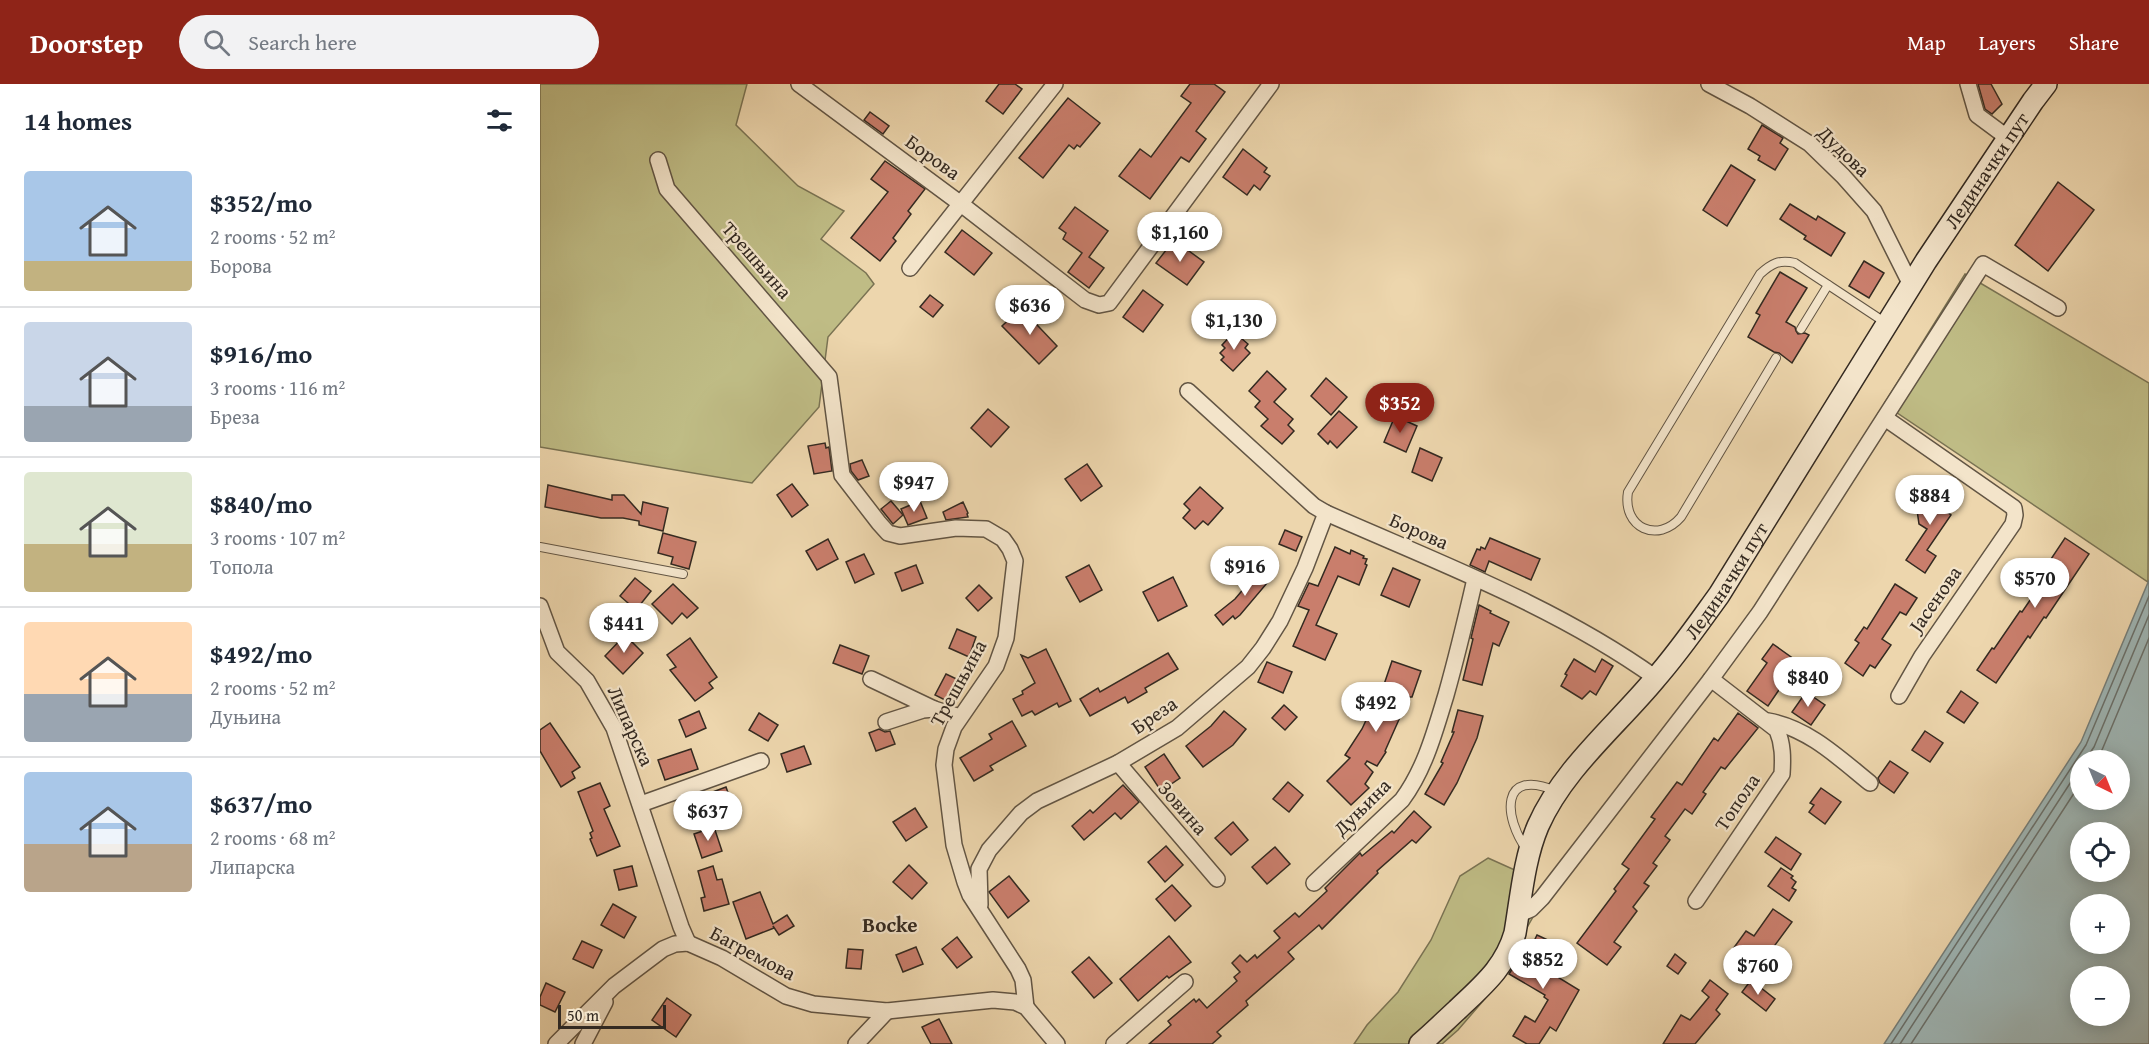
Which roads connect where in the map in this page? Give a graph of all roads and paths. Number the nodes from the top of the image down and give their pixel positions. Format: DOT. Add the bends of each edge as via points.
graph roads {
  1 [pos="799,84"];
  2 [pos="1055,84"];
  3 [pos="1271,84"];
  4 [pos="1709,84"];
  5 [pos="1968,84"];
  6 [pos="2046,84"];
  7 [pos="2008,138"];
  8 [pos="658,160"];
  9 [pos="962,204"];
  10 [pos="910,268"];
  11 [pos="1828,285"];
  12 [pos="1911,285"];
  13 [pos="2058,308"];
  14 [pos="1887,324"];
  15 [pos="1801,329"];
  16 [pos="1776,358"];
  17 [pos="1188,391"];
  18 [pos="1885,418"];
  19 [pos="1326,513"];
  20 [pos="540,547"];
  21 [pos="683,574"];
  22 [pos="1475,579"];
  23 [pos="540,606"];
  24 [pos="1656,678"];
  25 [pos="871,679"];
  26 [pos="1711,679"];
  27 [pos="1899,696"];
  28 [pos="934,709"];
  29 [pos="960,717"];
  30 [pos="1768,721"];
  31 [pos="885,722"];
  32 [pos="761,761"];
  33 [pos="1118,764"];
  34 [pos="1870,783"];
  35 [pos="1557,792"];
  36 [pos="640,804"];
  37 [pos="1529,854"];
  38 [pos="1217,879"];
  39 [pos="1314,883"];
  40 [pos="1696,901"];
  41 [pos="980,911"];
  42 [pos="1517,915"];
  43 [pos="688,943"];
  44 [pos="1185,982"];
  45 [pos="614,986"];
  46 [pos="1026,1007"];
  47 [pos="887,1011"];
  48 [pos="556,1044"];
  49 [pos="583,1044"];
  50 [pos="856,1044"];
  51 [pos="1057,1044"];
  52 [pos="1114,1044"];
  53 [pos="1420,1044"];
  1 -- 9 [label="street, Борова"];
  2 -- 9 [label="street"];
  3 -- 9 [label="street, Борова" via="1108,303 1099,305 1086,300"];
  4 -- 12 [label="street, Дудова" via="1810,144 1874,211"];
  5 -- 7 [label="street" via="1977,115"];
  6 -- 7 [label="main road, Лединачки пут"];
  7 -- 12 [label="main road, Лединачки пут"];
  8 -- 29 [label="street, Трешњина" via="667,189 829,376 842,475 888,533 900,536 956,528 986,529 1003,539 1010,549 1014,561 1006,638 996,666"];
  9 -- 10 [label="street"];
  11 -- 14 [label="lane"];
  11 -- 15 [label="lane"];
  11 -- 16 [label="lane" via="1787,261 1778,261 1760,274 1628,492 1628,511 1640,526 1658,531 1681,517"];
  12 -- 14 [label="main road, Лединачки пут"];
  13 -- 18 [label="street" via="1983,264"];
  14 -- 24 [label="main road, Лединачки пут" via="1719,595"];
  17 -- 19 [label="street, Борова"];
  18 -- 26 [label="street" via="1761,612"];
  18 -- 27 [label="street, Јасенова" via="2014,508 2015,515 2013,524"];
  19 -- 22 [label="street, Борова"];
  19 -- 33 [label="street, Бреза" via="1280,621 1248,668 1177,728"];
  20 -- 21 [label="lane"];
  22 -- 24 [label="street, Борова" via="1578,628"];
  22 -- 39 [label="street, Дуњина" via="1449,684 1422,768 1402,800"];
  23 -- 36 [label="street, Липарска" via="557,652 587,681 614,728"];
  24 -- 35 [label="main road, Лединачки пут"];
  25 -- 28 [label="street"];
  26 -- 30 [label="street, Топола"];
  26 -- 42 [label="street" via="1542,898"];
  28 -- 29 [label="street"];
  28 -- 31 [label="street"];
  29 -- 41 [label="street, Трешњина" via="946,749 945,783 956,854 970,895"];
  30 -- 34 [label="street" via="1804,733"];
  30 -- 40 [label="street, Топола" via="1782,742 1782,774"];
  32 -- 36 [label="street"];
  33 -- 38 [label="street, Зовина"];
  33 -- 41 [label="street, Бреза" via="1037,801 1021,813 989,850 979,869"];
  35 -- 37 [label="main road, Лединачки пут"];
  35 -- 37 [label="lane" via="1531,785 1515,792 1510,801 1515,831"];
  36 -- 43 [label="street, Липарска"];
  37 -- 42 [label="main road, Лединачки пут"];
  41 -- 46 [label="street, Трешњина" via="1023,980"];
  42 -- 53 [label="main road, Лединачки пут" via="1511,945 1499,968"];
  43 -- 45 [label="street, Багремова" via="663,949"];
  43 -- 47 [label="street, Багремова" via="786,996 813,1004"];
  44 -- 52 [label="street"];
  45 -- 48 [label="street, Багремова"];
  45 -- 49 [label="street"];
  46 -- 47 [label="street, Багремова" via="993,1000"];
  46 -- 51 [label="street"];
  47 -- 50 [label="street"];
}
